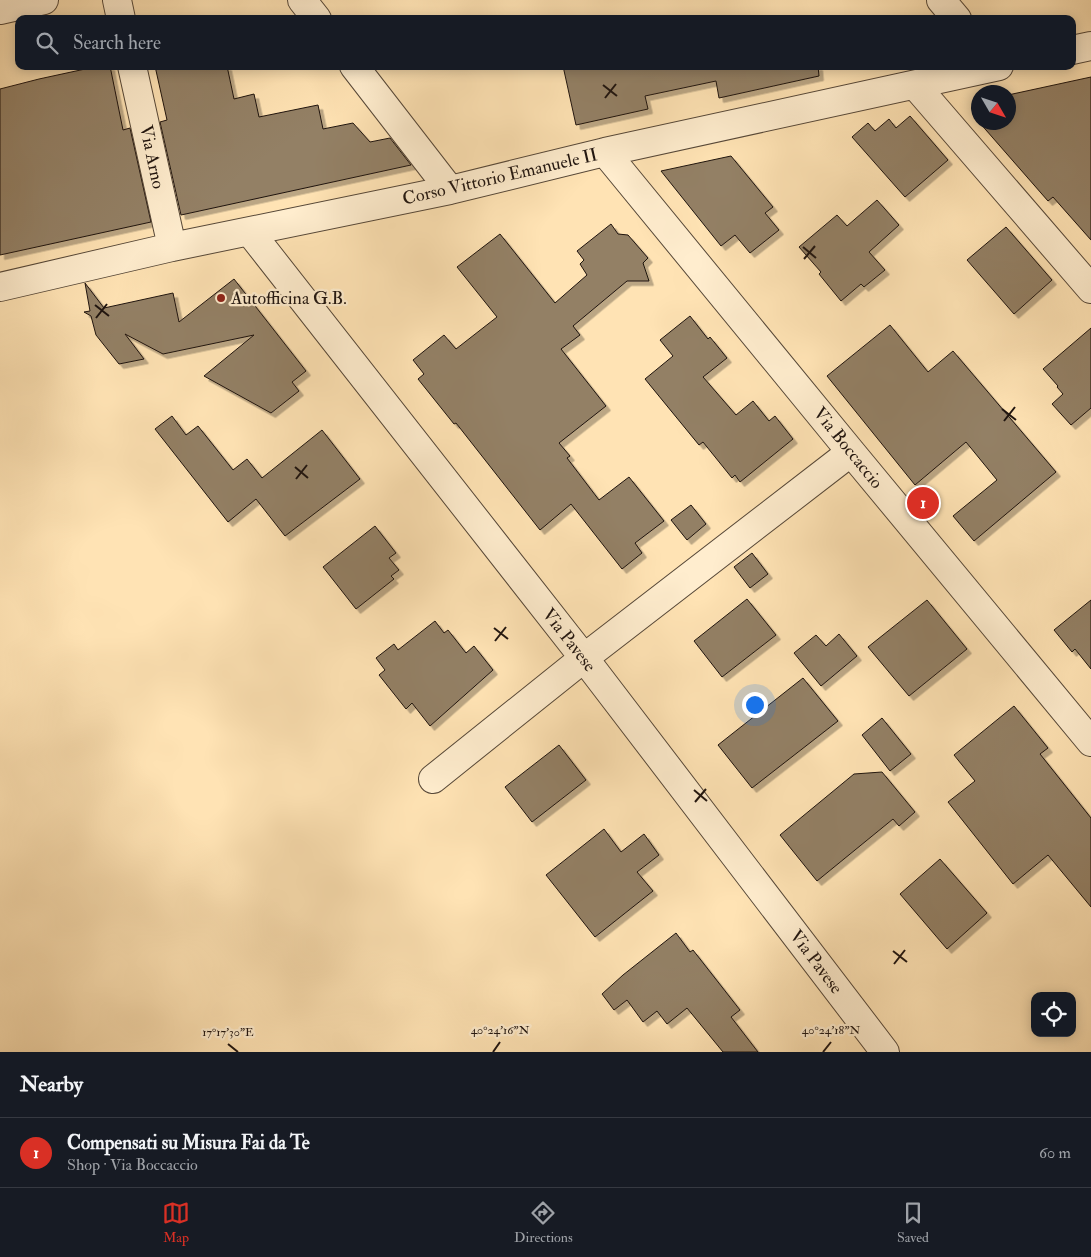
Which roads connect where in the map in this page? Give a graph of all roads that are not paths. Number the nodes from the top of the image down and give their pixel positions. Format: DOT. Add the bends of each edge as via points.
graph roads {
  1 [pos="44,0"];
  2 [pos="117,0"];
  3 [pos="302,0"];
  4 [pos="941,0"];
  5 [pos="0,10"];
  6 [pos="120,15"];
  7 [pos="314,15"];
  8 [pos="954,15"];
  9 [pos="1091,46"];
  10 [pos="1076,49"];
  11 [pos="133,70"];
  12 [pos="357,70"];
  13 [pos="980,70"];
  14 [pos="915,85"];
  15 [pos="606,152"];
  16 [pos="450,190"];
  17 [pos="250,232"];
  18 [pos="172,247"];
  19 [pos="0,287"];
  20 [pos="1091,289"];
  21 [pos="851,452"];
  22 [pos="584,658"];
  23 [pos="1091,742"];
  24 [pos="433,779"];
  25 [pos="886,1052"];
  1 -- 5 [label="street"];
  2 -- 6 [label="street"];
  3 -- 7 [label="street"];
  4 -- 8 [label="street"];
  9 -- 10 [label="street"];
  11 -- 18 [label="street, Via Arno"];
  12 -- 16 [label="street"];
  13 -- 14 [label="street, Corso Vittorio Emanuele II"];
  14 -- 15 [label="street, Corso Vittorio Emanuele II"];
  14 -- 20 [label="street"];
  15 -- 16 [label="street, Corso Vittorio Emanuele II"];
  15 -- 21 [label="street, Via Boccaccio"];
  16 -- 17 [label="street, Corso Vittorio Emanuele II"];
  17 -- 18 [label="street, Corso Vittorio Emanuele II"];
  17 -- 22 [label="street, Via Pavese"];
  18 -- 19 [label="street, Corso Vittorio Emanuele II"];
  21 -- 22 [label="street"];
  21 -- 23 [label="street, Via Boccaccio"];
  22 -- 24 [label="street"];
  22 -- 25 [label="street, Via Pavese"];
}
